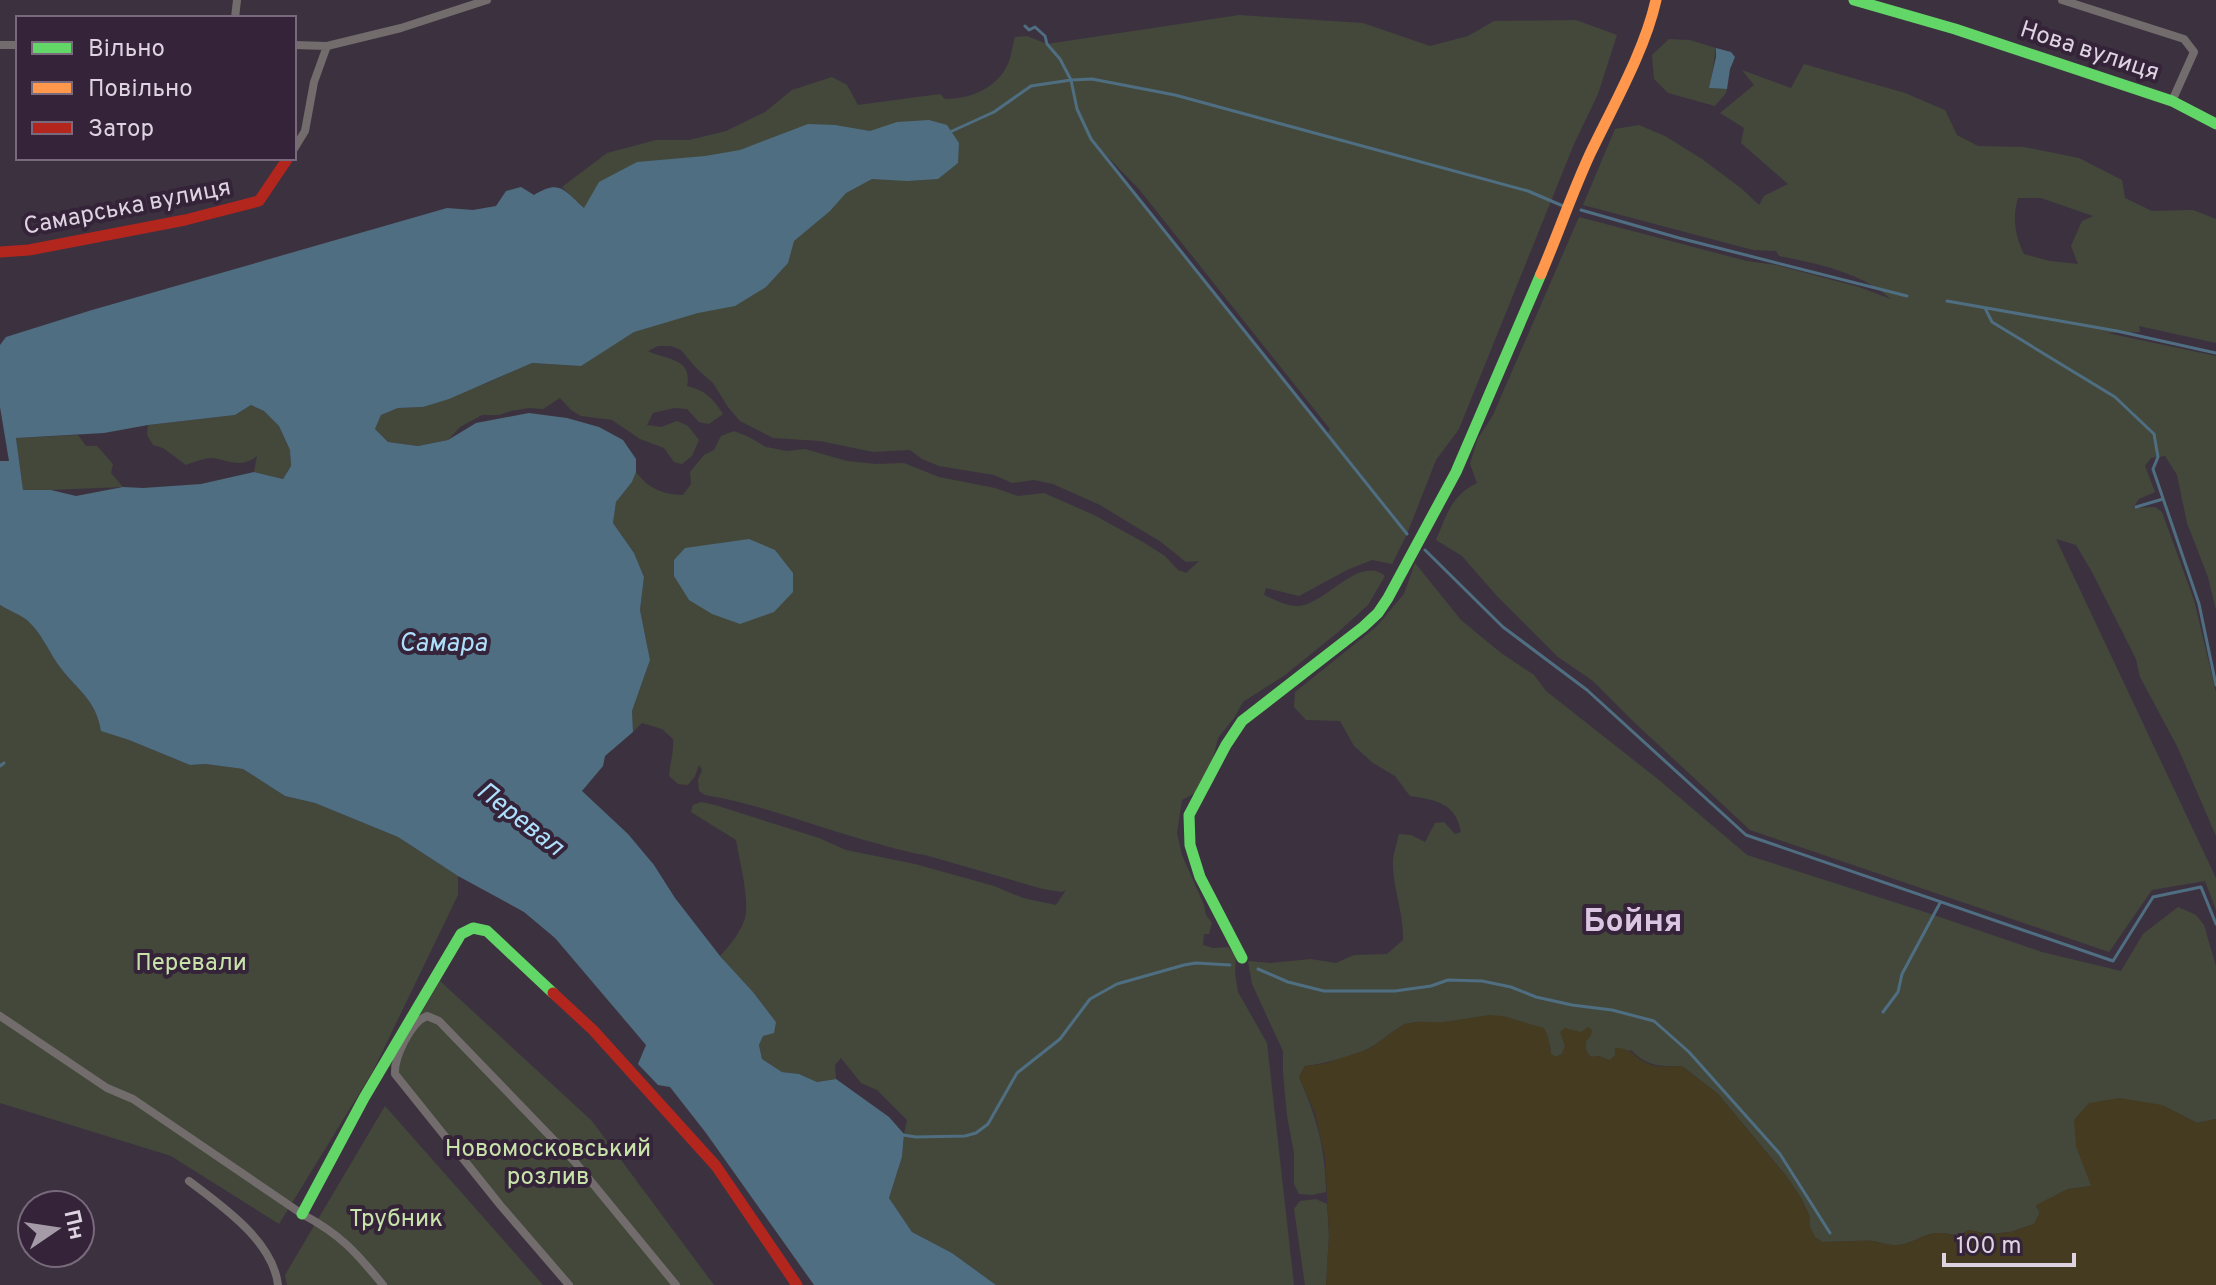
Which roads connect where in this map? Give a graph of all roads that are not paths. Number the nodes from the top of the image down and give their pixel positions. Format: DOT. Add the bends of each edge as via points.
graph roads {
  1 [pos="487,0"];
  2 [pos="1656,0"];
  3 [pos="1854,0"];
  4 [pos="2062,0"];
  5 [pos="296,45"];
  6 [pos="327,46"];
  7 [pos="2172,101"];
  8 [pos="2216,124"];
  9 [pos="296,146"];
  10 [pos="287,160"];
  11 [pos="0,252"];
  12 [pos="1242,958"];
  13 [pos="0,1016"];
  14 [pos="189,1181"];
  15 [pos="302,1214"];
  16 [pos="278,1285"];
  17 [pos="383,1285"];
  18 [pos="569,1285"];
  19 [pos="676,1285"];
  20 [pos="797,1285"];
  1 -- 6 [label="street"];
  2 -- 12 [label="street" via="1456,472 1403,573 1363,627 1242,721 1189,815 1191,854"];
  3 -- 7 [label="street, Нова вулиця"];
  4 -- 7 [label="street" via="2184,39 2194,52"];
  5 -- 6 [label="street"];
  6 -- 9 [label="street" via="305,131"];
  7 -- 8 [label="street, Нова вулиця"];
  10 -- 11 [label="street, Самарська вулиця" via="259,201 185,220"];
  13 -- 15 [label="street"];
  14 -- 16 [label="street" via="250,1232"];
  15 -- 17 [label="street" via="343,1239"];
  15 -- 20 [label="street" via="461,934 479,928 593,1030 716,1166"];
  18 -- 19 [label="street" via="395,1074 398,1057 421,1018 439,1021 519,1102"];
}
